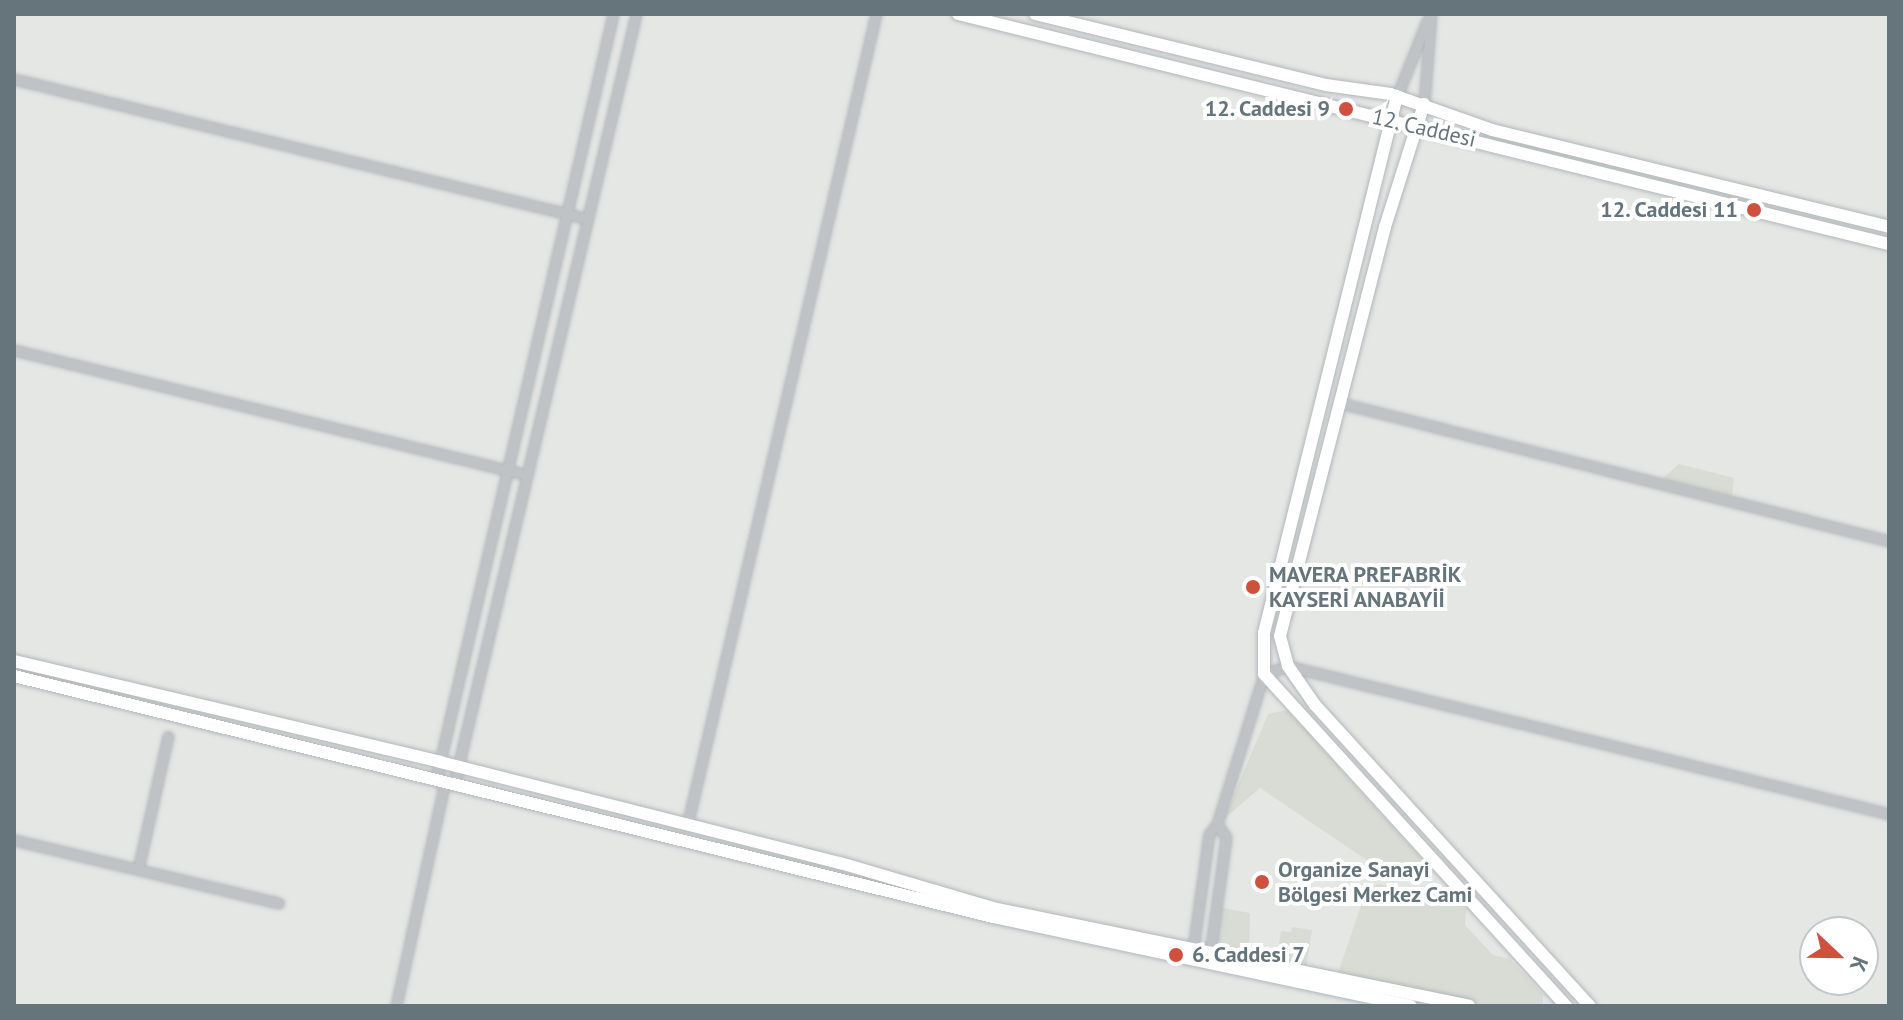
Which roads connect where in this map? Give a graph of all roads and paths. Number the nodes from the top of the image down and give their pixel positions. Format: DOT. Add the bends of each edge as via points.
graph roads {
  1 [pos="613,14"];
  2 [pos="636,14"];
  3 [pos="876,14"];
  4 [pos="958,14"];
  5 [pos="1035,14"];
  6 [pos="1430,14"];
  7 [pos="14,79"];
  8 [pos="1397,96"];
  9 [pos="1424,104"];
  10 [pos="1390,121"];
  11 [pos="1418,128"];
  12 [pos="568,213"];
  13 [pos="584,218"];
  14 [pos="1889,227"];
  15 [pos="1889,244"];
  16 [pos="14,350"];
  17 [pos="1324,400"];
  18 [pos="1340,403"];
  19 [pos="510,471"];
  20 [pos="527,475"];
  21 [pos="1889,541"];
  22 [pos="14,661"];
  23 [pos="1288,666"];
  24 [pos="1264,674"];
  25 [pos="14,676"];
  26 [pos="227,711"];
  27 [pos="224,726"];
  28 [pos="168,736"];
  29 [pos="440,762"];
  30 [pos="458,767"];
  31 [pos="445,781"];
  32 [pos="1889,814"];
  33 [pos="1217,824"];
  34 [pos="687,826"];
  35 [pos="14,840"];
  36 [pos="138,869"];
  37 [pos="279,903"];
  38 [pos="1193,949"];
  39 [pos="1210,953"];
  40 [pos="396,1006"];
  41 [pos="1411,1006"];
  42 [pos="1469,1006"];
  43 [pos="1566,1006"];
  44 [pos="1590,1006"];
  1 -- 12 [label="street"];
  2 -- 13 [label="street"];
  3 -- 34 [label="street"];
  4 -- 10 [label="street, 12. Caddesi"];
  5 -- 8 [label="street, 12. Caddesi" via="1326,85"];
  6 -- 8 [label="street"];
  6 -- 9 [label="street"];
  7 -- 12 [label="street"];
  8 -- 9 [label="street, 12. Caddesi"];
  8 -- 10 [label="street"];
  9 -- 11 [label="street"];
  9 -- 14 [label="street, 12. Caddesi" via="1492,130"];
  10 -- 11 [label="street, 12. Caddesi"];
  10 -- 17 [label="street"];
  11 -- 15 [label="street, 12. Caddesi"];
  11 -- 18 [label="street" via="1385,227"];
  12 -- 13 [label="street"];
  12 -- 19 [label="street"];
  13 -- 20 [label="street"];
  16 -- 19 [label="street"];
  17 -- 18 [label="street"];
  17 -- 24 [label="street" via="1264,633"];
  18 -- 21 [label="street"];
  18 -- 23 [label="street" via="1280,636"];
  19 -- 20 [label="street"];
  19 -- 29 [label="street"];
  20 -- 30 [label="street"];
  22 -- 26 [label="street"];
  23 -- 24 [label="street"];
  23 -- 32 [label="street"];
  23 -- 44 [label="street" via="1315,705"];
  24 -- 33 [label="street"];
  24 -- 43 [label="street"];
  25 -- 27 [label="street"];
  26 -- 27 [label="street"];
  26 -- 29 [label="street"];
  27 -- 31 [label="street"];
  28 -- 36 [label="street"];
  29 -- 30 [label="street"];
  29 -- 31 [label="street"];
  30 -- 31 [label="street"];
  30 -- 34 [label="street"];
  31 -- 40 [label="street"];
  31 -- 41 [label="street" via="993,917"];
  33 -- 38 [label="street" via="1209,834"];
  33 -- 39 [label="street" via="1226,837"];
  34 -- 38 [label="street" via="993,908"];
  35 -- 36 [label="street"];
  36 -- 37 [label="street"];
  38 -- 39 [label="street"];
  39 -- 42 [label="street"];
}
